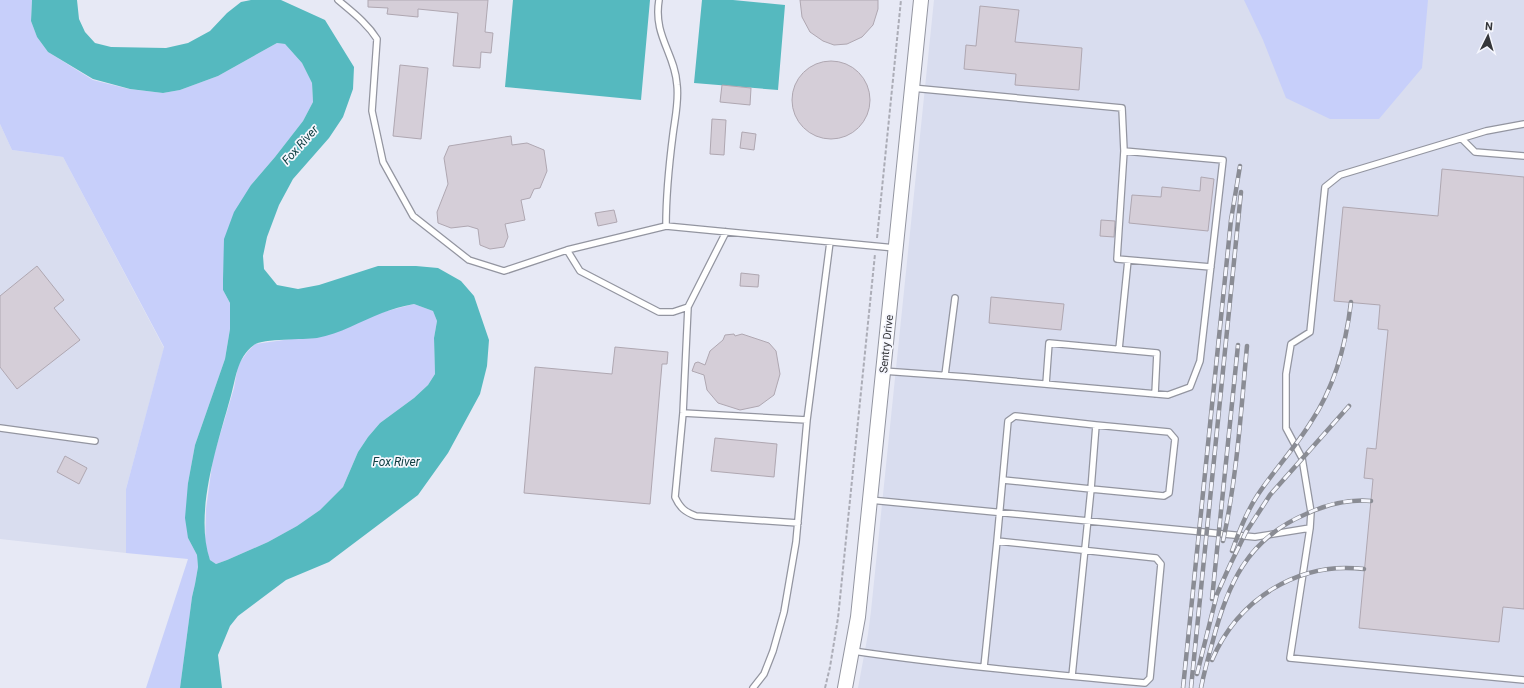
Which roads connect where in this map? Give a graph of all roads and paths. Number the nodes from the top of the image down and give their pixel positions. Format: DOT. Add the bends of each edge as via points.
graph roads {
  1 [pos="338,0"];
  2 [pos="659,0"];
  3 [pos="901,0"];
  4 [pos="921,0"];
  5 [pos="912,88"];
  6 [pos="1524,124"];
  7 [pos="1462,139"];
  8 [pos="1124,151"];
  9 [pos="1524,156"];
  10 [pos="666,226"];
  11 [pos="726,232"];
  12 [pos="830,242"];
  13 [pos="876,247"];
  14 [pos="896,248"];
  15 [pos="567,250"];
  16 [pos="1128,260"];
  17 [pos="1211,268"];
  18 [pos="955,298"];
  19 [pos="688,307"];
  20 [pos="1119,349"];
  21 [pos="883,371"];
  22 [pos="945,375"];
  23 [pos="1046,384"];
  24 [pos="1154,394"];
  25 [pos="683,412"];
  26 [pos="807,420"];
  27 [pos="1096,425"];
  28 [pos="0,428"];
  29 [pos="95,441"];
  30 [pos="1003,480"];
  31 [pos="1091,489"];
  32 [pos="870,500"];
  33 [pos="1000,513"];
  34 [pos="1088,521"];
  35 [pos="798,523"];
  36 [pos="1310,528"];
  37 [pos="997,541"];
  38 [pos="1085,550"];
  39 [pos="852,651"];
  40 [pos="984,667"];
  41 [pos="1072,676"];
  42 [pos="1524,680"];
  43 [pos="753,688"];
  44 [pos="825,688"];
  45 [pos="845,688"];
  1 -- 15 [label="lane" via="363,21 377,39 372,111 383,162 413,216 469,260 504,271"];
  2 -- 10 [label="lane" via="658,26 674,67 677,86 666,197"];
  3 -- 13 [label="path"];
  4 -- 5 [label="street, Sentry Drive"];
  5 -- 8 [label="lane" via="1122,108"];
  5 -- 14 [label="street, Sentry Drive"];
  6 -- 7 [label="lane"];
  7 -- 9 [label="lane" via="1475,152"];
  7 -- 36 [label="lane" via="1340,175 1324,187 1310,332 1291,344 1286,374 1286,428 1302,458 1311,512"];
  8 -- 16 [label="lane" via="1117,259"];
  8 -- 17 [label="lane" via="1223,160"];
  10 -- 11 [label="lane"];
  10 -- 15 [label="lane"];
  11 -- 12 [label="lane"];
  11 -- 19 [label="lane"];
  12 -- 13 [label="lane"];
  12 -- 26 [label="lane"];
  13 -- 14 [label="lane"];
  13 -- 44 [label="path" via="838,618"];
  14 -- 21 [label="street, Sentry Drive"];
  15 -- 19 [label="lane" via="580,271 659,312 673,312"];
  16 -- 17 [label="lane"];
  16 -- 20 [label="lane"];
  17 -- 24 [label="lane" via="1200,361 1190,387 1168,395"];
  18 -- 22 [label="lane"];
  19 -- 25 [label="lane"];
  20 -- 23 [label="lane" via="1049,343"];
  20 -- 24 [label="lane" via="1157,353"];
  21 -- 22 [label="lane"];
  21 -- 32 [label="street, Sentry Drive"];
  22 -- 23 [label="lane"];
  23 -- 24 [label="lane"];
  25 -- 26 [label="lane"];
  25 -- 35 [label="lane" via="675,497 679,506 696,516"];
  26 -- 35 [label="lane"];
  27 -- 30 [label="lane" via="1015,416 1008,421"];
  27 -- 31 [label="lane"];
  27 -- 31 [label="lane" via="1169,432 1175,439 1169,493 1164,496"];
  28 -- 29 [label="lane"];
  30 -- 31 [label="lane"];
  30 -- 33 [label="lane"];
  31 -- 34 [label="lane"];
  32 -- 33 [label="lane"];
  32 -- 39 [label="street, Sentry Drive"];
  33 -- 34 [label="lane"];
  33 -- 37 [label="lane"];
  34 -- 36 [label="lane" via="1255,537"];
  34 -- 38 [label="lane"];
  35 -- 43 [label="lane" via="784,612 764,674"];
  36 -- 42 [label="lane" via="1290,658"];
  37 -- 38 [label="lane"];
  37 -- 40 [label="lane"];
  38 -- 41 [label="lane"];
  38 -- 41 [label="lane" via="1156,558 1161,564 1150,678 1145,683"];
  39 -- 40 [label="lane"];
  39 -- 45 [label="street, Sentry Drive"];
  40 -- 41 [label="lane"];
}
